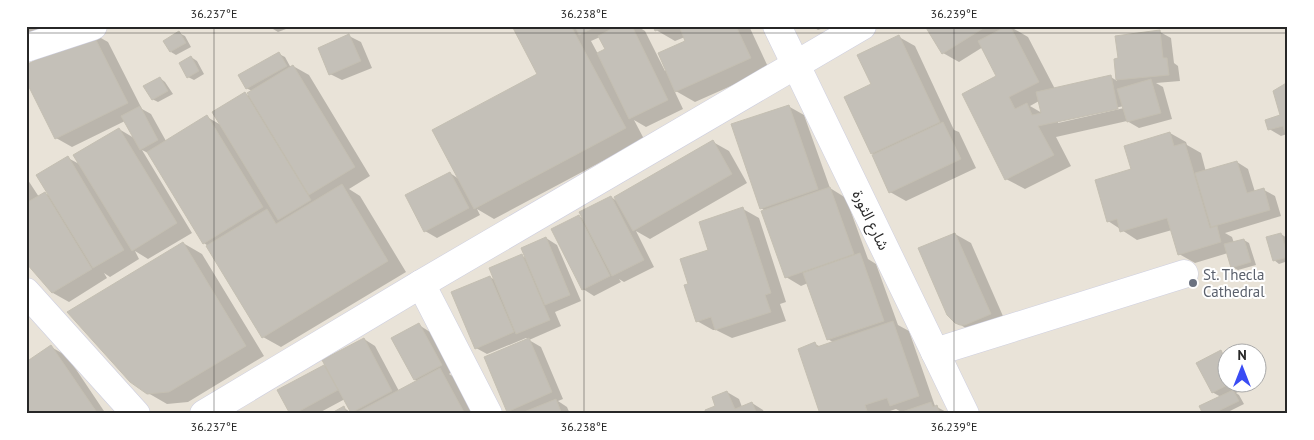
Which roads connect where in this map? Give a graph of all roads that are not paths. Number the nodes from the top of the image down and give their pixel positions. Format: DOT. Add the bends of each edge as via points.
graph roads {
  1 [pos="94,26"];
  2 [pos="777,26"];
  3 [pos="862,26"];
  4 [pos="26,48"];
  5 [pos="796,65"];
  6 [pos="1184,274"];
  7 [pos="421,284"];
  8 [pos="26,292"];
  9 [pos="935,352"];
  10 [pos="136,414"];
  11 [pos="204,414"];
  12 [pos="488,414"];
  13 [pos="965,414"];
  1 -- 4 [label="street"];
  2 -- 5 [label="street, شارع الثورة"];
  3 -- 5 [label="street"];
  5 -- 7 [label="street"];
  5 -- 9 [label="street, شارع الثورة"];
  6 -- 9 [label="street"];
  7 -- 11 [label="street"];
  7 -- 12 [label="street"];
  8 -- 10 [label="street"];
  9 -- 13 [label="street, شارع الثورة"];
}
